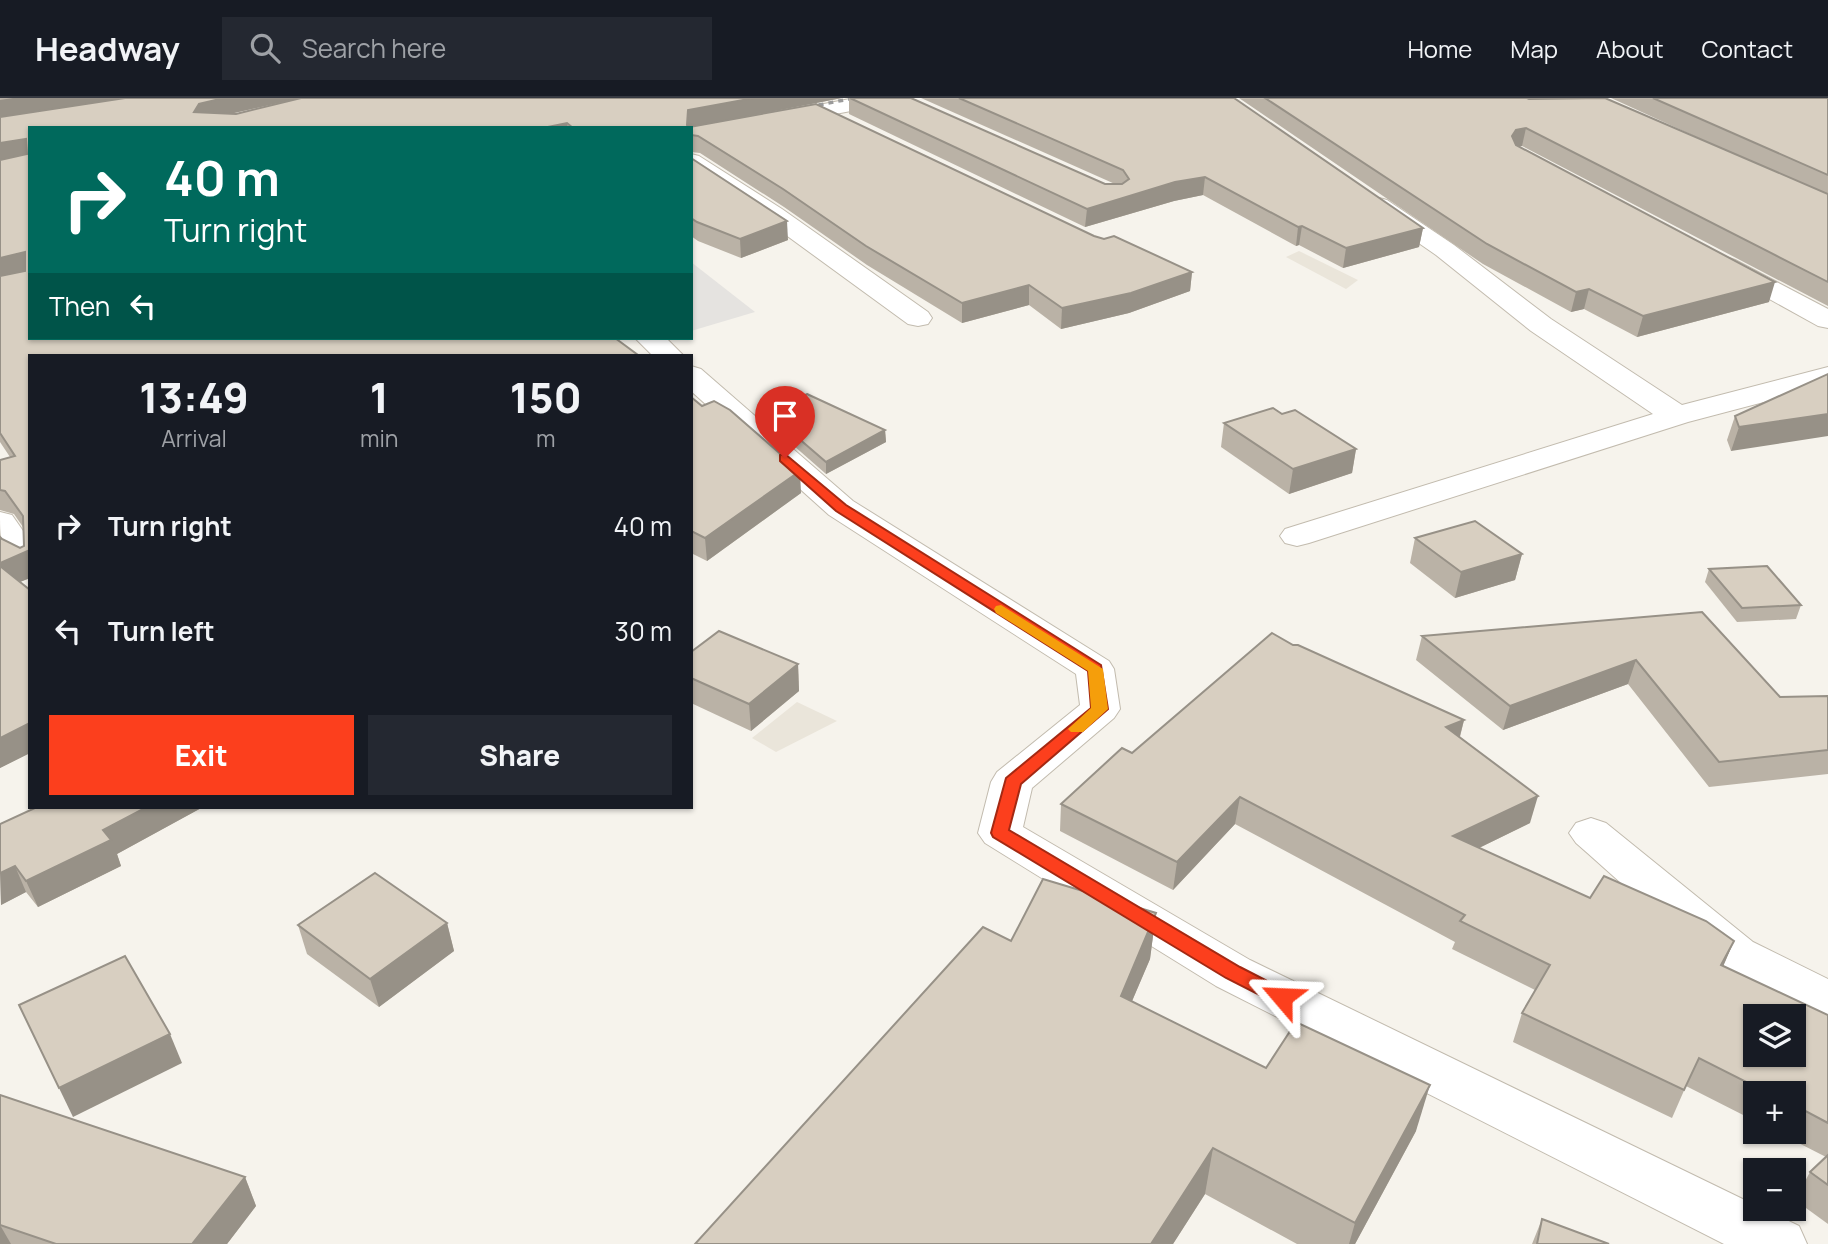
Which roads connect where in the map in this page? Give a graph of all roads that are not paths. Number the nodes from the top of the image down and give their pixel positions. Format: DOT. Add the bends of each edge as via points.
graph roads {
  1 [pos="888,98"];
  2 [pos="819,111"];
  3 [pos="755,124"];
  4 [pos="856,129"];
  5 [pos="693,162"];
  6 [pos="1356,189"];
  7 [pos="1705,254"];
  8 [pos="918,318"];
  9 [pos="1828,320"];
  10 [pos="651,340"];
  11 [pos="668,354"];
  12 [pos="1828,376"];
  13 [pos="693,377"];
  14 [pos="1677,416"];
  15 [pos="0,522"];
  16 [pos="1297,536"];
  17 [pos="28,558"];
  18 [pos="1591,833"];
  19 [pos="1828,1001"];
  20 [pos="1779,1244"];
  1 -- 2 [label="street"];
  2 -- 3 [label="street"];
  2 -- 4 [label="street"];
  5 -- 8 [label="street"];
  6 -- 14 [label="street" via="1445,250 1541,325"];
  7 -- 9 [label="street"];
  10 -- 11 [label="street"];
  12 -- 14 [label="street"];
  13 -- 20 [label="street" via="841,508 1096,669 1100,709 1013,782 1000,833 1233,972"];
  14 -- 16 [label="street"];
  15 -- 17 [label="street"];
  18 -- 19 [label="street" via="1736,954"];
}
